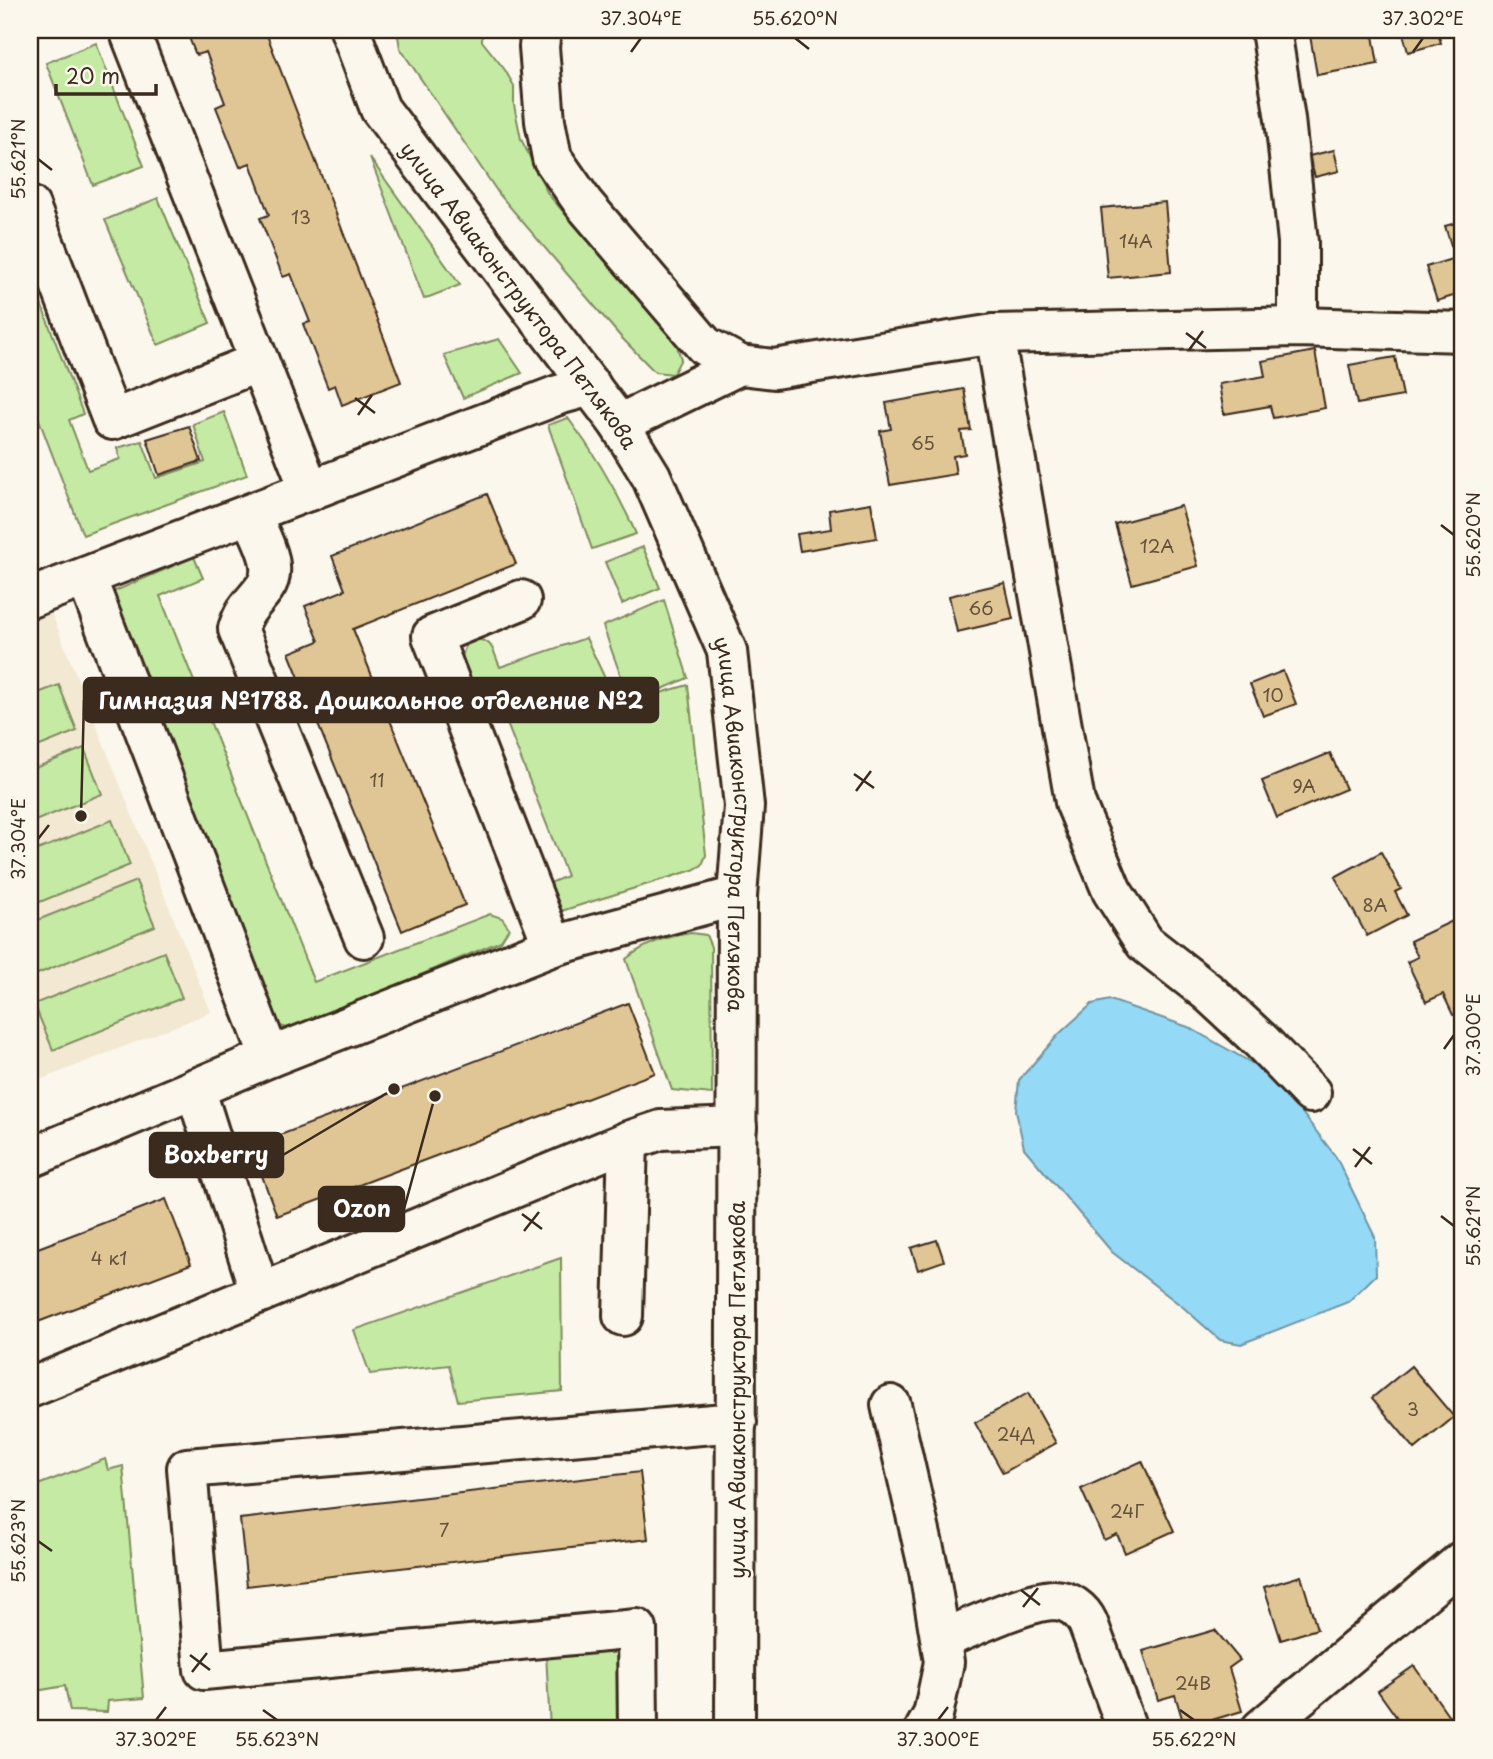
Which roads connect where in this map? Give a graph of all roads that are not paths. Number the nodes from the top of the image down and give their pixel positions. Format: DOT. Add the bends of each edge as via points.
graph roads {
  1 [pos="129,30"];
  2 [pos="350,30"];
  3 [pos="541,30"];
  4 [pos="1271,30"];
  5 [pos="30,206"];
  6 [pos="1298,327"];
  7 [pos="1463,332"];
  8 [pos="994,334"];
  9 [pos="259,362"];
  10 [pos="740,365"];
  11 [pos="590,386"];
  12 [pos="619,424"];
  13 [pos="310,491"];
  14 [pos="251,514"];
  15 [pos="86,577"];
  16 [pos="32,592"];
  17 [pos="521,600"];
  18 [pos="737,896"];
  19 [pos="363,938"];
  20 [pos="553,946"];
  21 [pos="270,1057"];
  22 [pos="195,1088"];
  23 [pos="1311,1093"];
  24 [pos="737,1128"];
  25 [pos="628,1141"];
  26 [pos="30,1158"];
  27 [pos="260,1293"];
  28 [pos="623,1316"];
  29 [pos="30,1388"];
  30 [pos="891,1405"];
  31 [pos="737,1422"];
  32 [pos="1463,1560"];
  33 [pos="941,1640"];
  34 [pos="638,1729"];
  35 [pos="735,1729"];
  36 [pos="925,1729"];
  37 [pos="1127,1729"];
  38 [pos="1261,1729"];
  1 -- 9 [label="street"];
  2 -- 11 [label="street, улица Авиаконструктора Петлякова" via="380,109"];
  3 -- 10 [label="street" via="545,121 552,158 584,204 705,346"];
  4 -- 6 [label="street" via="1298,242"];
  5 -- 9 [label="street" via="112,420"];
  6 -- 7 [label="street"];
  6 -- 8 [label="street"];
  8 -- 10 [label="street" via="774,369"];
  8 -- 23 [label="street" via="1075,802 1112,891 1145,943 1209,993"];
  9 -- 13 [label="street"];
  10 -- 12 [label="street"];
  11 -- 12 [label="street, улица Авиаконструктора Петлякова"];
  11 -- 13 [label="street"];
  12 -- 18 [label="street, улица Авиаконструктора Петлякова" via="651,476 727,651 744,806"];
  13 -- 14 [label="street"];
  14 -- 15 [label="street"];
  14 -- 19 [label="street" via="272,568 267,585 243,611 238,629"];
  15 -- 16 [label="street"];
  15 -- 21 [label="street"];
  17 -- 20 [label="street" via="432,636"];
  18 -- 20 [label="street"];
  18 -- 24 [label="street, улица Авиаконструктора Петлякова"];
  20 -- 21 [label="street"];
  21 -- 22 [label="street"];
  22 -- 26 [label="street"];
  22 -- 27 [label="street"];
  24 -- 25 [label="street" via="661,1130"];
  24 -- 31 [label="street, улица Авиаконструктора Петлякова"];
  25 -- 27 [label="street"];
  25 -- 28 [label="street"];
  27 -- 29 [label="street"];
  30 -- 33 [label="street"];
  31 -- 34 [label="street" via="187,1468 204,1670 636,1629"];
  31 -- 35 [label="street, улица Авиаконструктора Петлякова"];
  32 -- 38 [label="street"];
  33 -- 36 [label="street" via="944,1662 933,1715"];
  33 -- 37 [label="street" via="1033,1604 1056,1600 1071,1604 1088,1623"];
}
